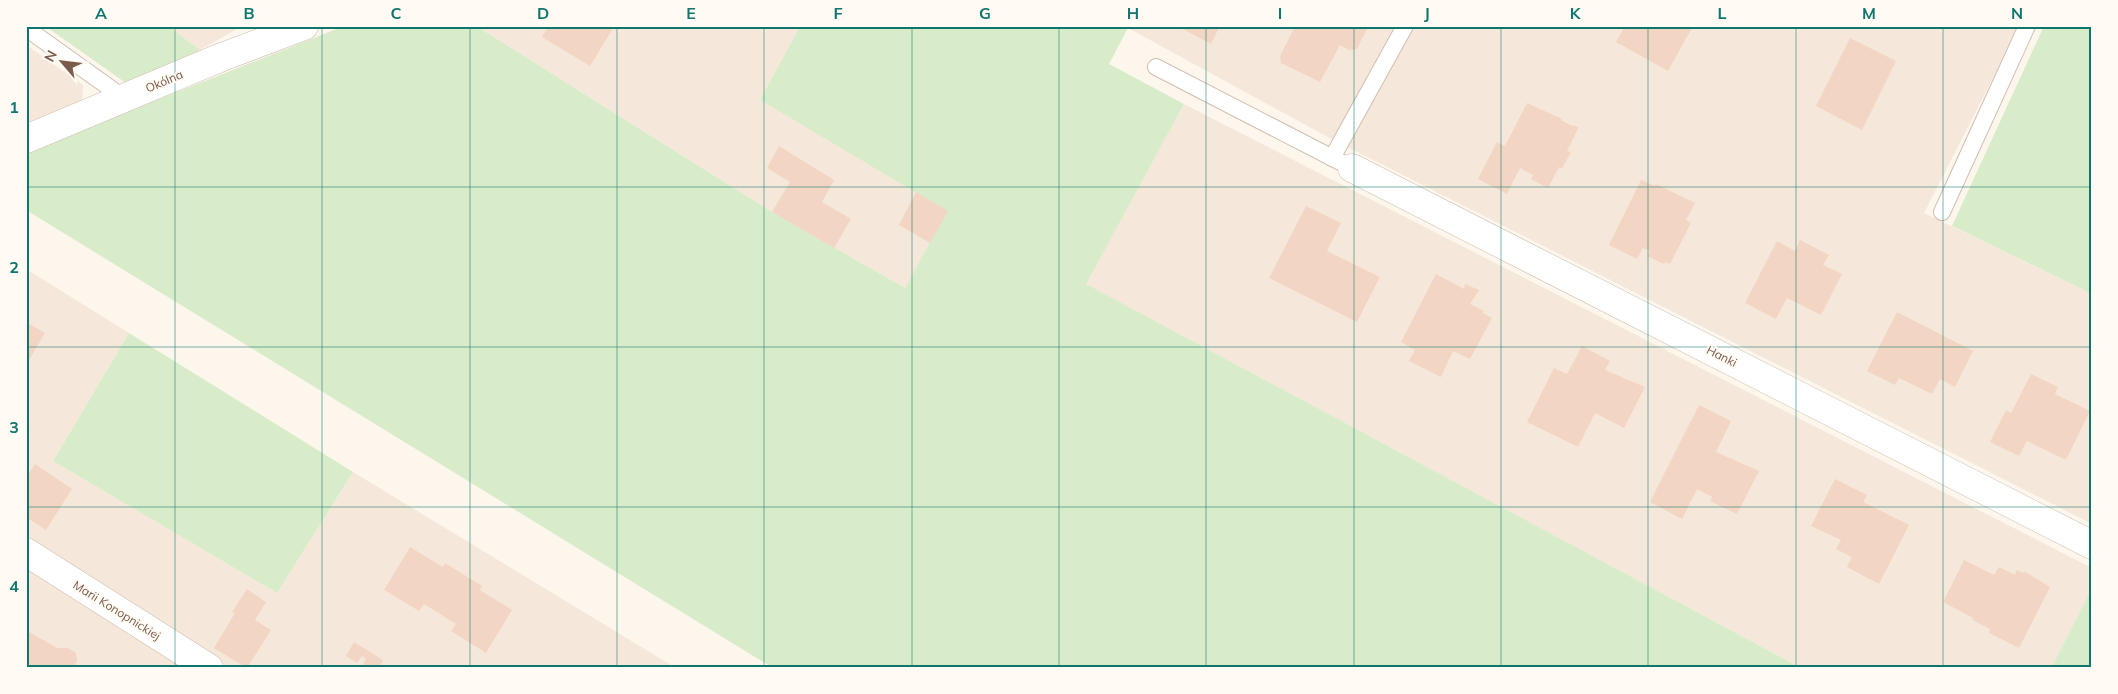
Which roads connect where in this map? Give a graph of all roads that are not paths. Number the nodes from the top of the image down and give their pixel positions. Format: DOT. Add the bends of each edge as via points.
graph roads {
  1 [pos="304,26"];
  2 [pos="1405,26"];
  3 [pos="2027,26"];
  4 [pos="26,28"];
  5 [pos="1156,67"];
  6 [pos="124,98"];
  7 [pos="26,138"];
  8 [pos="1342,163"];
  9 [pos="1942,212"];
  10 [pos="2092,545"];
  11 [pos="26,552"];
  12 [pos="209,668"];
  1 -- 6 [label="street, Okólna"];
  2 -- 8 [label="lane"];
  3 -- 9 [label="lane"];
  4 -- 6 [label="lane"];
  5 -- 8 [label="lane"];
  6 -- 7 [label="street, Okólna"];
  8 -- 10 [label="street, Hanki"];
  11 -- 12 [label="street, Marii Konopnickiej"];
}
